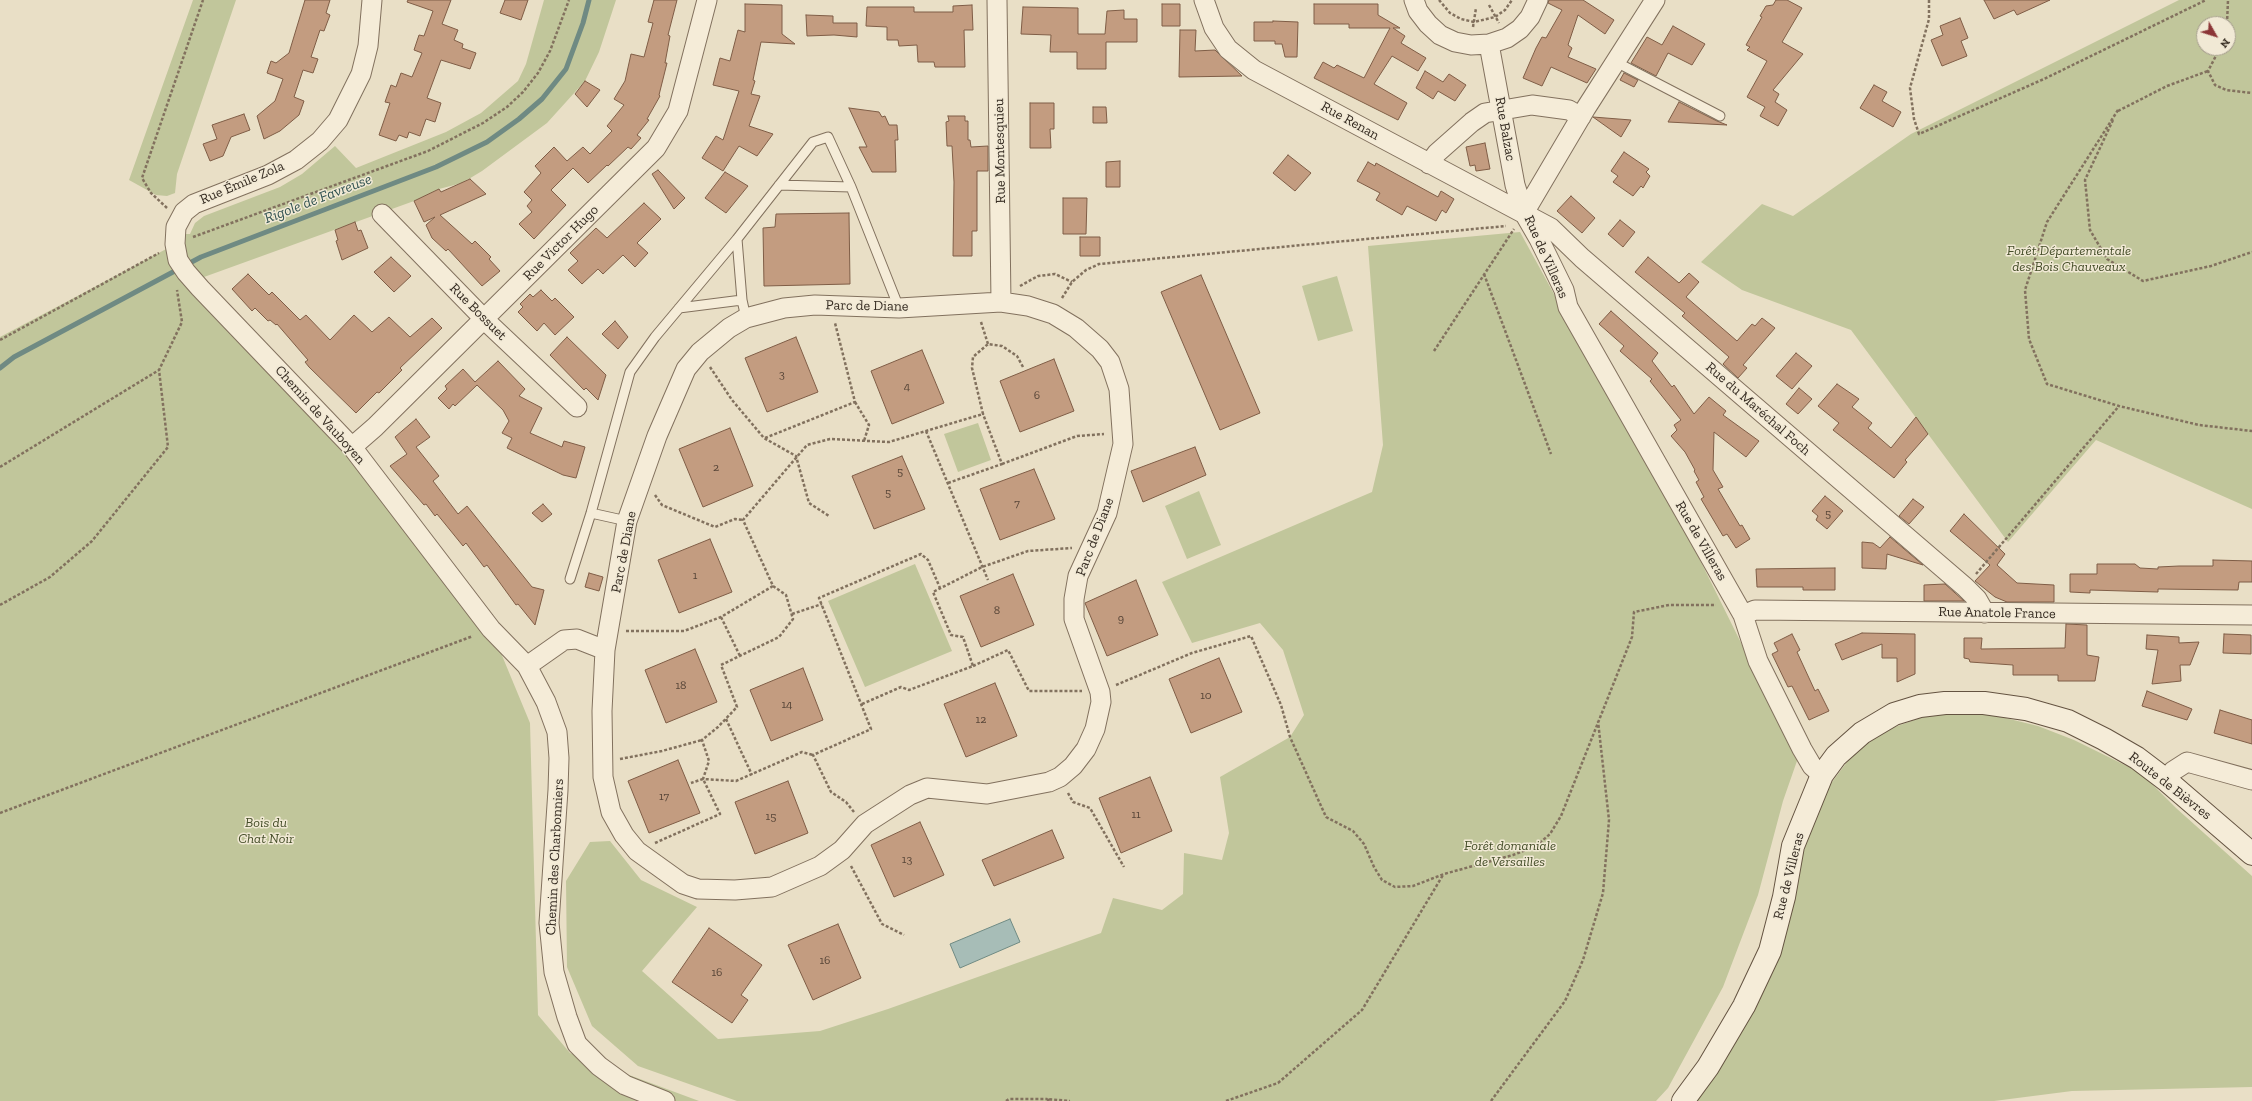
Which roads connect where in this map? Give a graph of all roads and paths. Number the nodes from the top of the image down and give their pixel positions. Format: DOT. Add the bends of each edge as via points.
graph roads {
  1 [pos="203,0"];
  2 [pos="372,0"];
  3 [pos="569,0"];
  4 [pos="708,0"];
  5 [pos="997,0"];
  6 [pos="1204,0"];
  7 [pos="1414,0"];
  8 [pos="1439,0"];
  9 [pos="1512,0"];
  10 [pos="1538,0"];
  11 [pos="1656,0"];
  12 [pos="1929,0"];
  13 [pos="2206,0"];
  14 [pos="2228,0"];
  15 [pos="2227,16"];
  16 [pos="1489,44"];
  17 [pos="2216,56"];
  18 [pos="1616,62"];
  19 [pos="2208,71"];
  20 [pos="2252,93"];
  21 [pos="1502,110"];
  22 [pos="2118,110"];
  23 [pos="1720,116"];
  24 [pos="1581,117"];
  25 [pos="1429,164"];
  26 [pos="779,185"];
  27 [pos="851,186"];
  28 [pos="382,214"];
  29 [pos="1524,214"];
  30 [pos="180,218"];
  31 [pos="1545,234"];
  32 [pos="737,239"];
  33 [pos="2252,252"];
  34 [pos="178,260"];
  35 [pos="1484,274"];
  36 [pos="1072,282"];
  37 [pos="1001,302"];
  38 [pos="975,304"];
  39 [pos="815,305"];
  40 [pos="679,308"];
  41 [pos="898,308"];
  42 [pos="744,309"];
  43 [pos="1053,314"];
  44 [pos="485,318"];
  45 [pos="0,340"];
  46 [pos="988,344"];
  47 [pos="1434,351"];
  48 [pos="700,352"];
  49 [pos="1023,367"];
  50 [pos="159,370"];
  51 [pos="855,402"];
  52 [pos="2119,406"];
  53 [pos="577,407"];
  54 [pos="983,414"];
  55 [pos="926,431"];
  56 [pos="2252,431"];
  57 [pos="1123,432"];
  58 [pos="764,438"];
  59 [pos="864,441"];
  60 [pos="352,447"];
  61 [pos="1551,454"];
  62 [pos="796,456"];
  63 [pos="1002,464"];
  64 [pos="0,468"];
  65 [pos="948,483"];
  66 [pos="637,490"];
  67 [pos="591,513"];
  68 [pos="829,516"];
  69 [pos="743,520"];
  70 [pos="627,521"];
  71 [pos="1092,546"];
  72 [pos="982,567"];
  73 [pos="570,579"];
  74 [pos="988,580"];
  75 [pos="773,586"];
  76 [pos="1965,587"];
  77 [pos="940,588"];
  78 [pos="822,604"];
  79 [pos="0,605"];
  80 [pos="1741,611"];
  81 [pos="1984,613"];
  82 [pos="792,614"];
  83 [pos="2252,615"];
  84 [pos="721,617"];
  85 [pos="491,629"];
  86 [pos="610,632"];
  87 [pos="605,650"];
  88 [pos="1192,653"];
  89 [pos="740,656"];
  90 [pos="527,666"];
  91 [pos="862,704"];
  92 [pos="726,719"];
  93 [pos="1598,720"];
  94 [pos="702,740"];
  95 [pos="813,755"];
  96 [pos="616,760"];
  97 [pos="1822,774"];
  98 [pos="752,775"];
  99 [pos="1060,777"];
  100 [pos="703,779"];
  101 [pos="2166,780"];
  102 [pos="2252,780"];
  103 [pos="691,784"];
  104 [pos="0,813"];
  105 [pos="865,824"];
  106 [pos="842,850"];
  107 [pos="637,852"];
  108 [pos="2252,854"];
  109 [pos="1124,867"];
  110 [pos="1444,874"];
  111 [pos="904,935"];
  112 [pos="1048,1100"];
  113 [pos="665,1101"];
  114 [pos="1006,1101"];
  115 [pos="1070,1101"];
  116 [pos="1226,1101"];
  117 [pos="1491,1101"];
  118 [pos="1683,1101"];
  1 -- 30 [label="path" via="142,178 150,194"];
  2 -- 30 [label="street, Rue Émile Zola" via="368,46 361,74 338,120 320,141 296,160 268,175 194,204"];
  3 -- 34 [label="path" via="553,44 538,73 507,107 483,123 422,153 217,227"];
  4 -- 44 [label="street, Rue Victor Hugo" via="684,92 668,131 644,161"];
  5 -- 37 [label="street, Rue Montesquieu"];
  6 -- 25 [label="street, Rue Renan" via="1214,28 1228,49 1243,63"];
  7 -- 16 [label="street" via="1418,11 1440,35 1455,42 1471,45"];
  8 -- 9 [label="path" via="1450,13 1474,22 1495,17 1505,10"];
  10 -- 16 [label="street" via="1530,17 1520,28 1507,38"];
  11 -- 18 [label="street, Rue de Villeras"];
  12 -- 13 [label="path" via="1929,19 1910,88 1914,120 1919,134 2044,79"];
  14 -- 15 [label="path"];
  16 -- 21 [label="street, Rue Balzac"];
  17 -- 19 [label="path"];
  18 -- 23 [label="lane"];
  18 -- 24 [label="street, Rue de Villeras"];
  19 -- 20 [label="path" via="2215,85 2226,90"];
  19 -- 22 [label="path" via="2167,86"];
  21 -- 24 [label="street" via="1532,106 1551,107 1569,110"];
  21 -- 25 [label="street" via="1486,113 1472,122 1437,153"];
  21 -- 29 [label="street, Rue Balzac" via="1515,184"];
  22 -- 33 [label="path" via="2085,180 2090,230 2107,259 2143,282 2211,266"];
  22 -- 52 [label="path" via="2047,222 2025,290 2029,339 2047,384"];
  24 -- 29 [label="street, Rue de Villeras"];
  25 -- 29 [label="street, Rue Renan"];
  26 -- 27 [label="lane"];
  26 -- 27 [label="lane" via="814,142 828,137"];
  26 -- 32 [label="lane"];
  27 -- 41 [label="lane"];
  28 -- 44 [label="street, Rue Bossuet"];
  29 -- 31 [label="street, Rue de Villeras"];
  30 -- 34 [label="street" via="176,227"];
  31 -- 76 [label="street, Rue du Maréchal Foch" via="1582,258"];
  31 -- 80 [label="street, Rue de Villeras" via="1568,307"];
  32 -- 40 [label="lane"];
  32 -- 42 [label="lane"];
  34 -- 45 [label="path"];
  34 -- 50 [label="path" via="176,280 182,322"];
  34 -- 60 [label="street, Chemin de Vauboyen"];
  35 -- 36 [label="path" via="1516,225 1099,264 1086,270"];
  35 -- 47 [label="path"];
  35 -- 61 [label="path"];
  36 -- 37 [label="path" via="1055,274 1038,276"];
  36 -- 43 [label="path"];
  37 -- 38 [label="street, Parc de Diane"];
  37 -- 43 [label="street, Parc de Diane" via="1028,306"];
  38 -- 41 [label="street, Parc de Diane"];
  38 -- 46 [label="path"];
  39 -- 41 [label="street, Parc de Diane"];
  39 -- 42 [label="street, Parc de Diane"];
  39 -- 51 [label="path" via="820,323 835,322"];
  40 -- 42 [label="lane"];
  40 -- 67 [label="lane" via="630,372"];
  42 -- 48 [label="street, Parc de Diane" via="729,328"];
  43 -- 57 [label="street, Parc de Diane" via="1076,328 1100,349 1110,362 1119,389"];
  44 -- 53 [label="street, Rue Bossuet"];
  44 -- 60 [label="street, Rue Victor Hugo"];
  46 -- 49 [label="path" via="1002,346 1017,356"];
  46 -- 54 [label="path" via="973,357 972,368"];
  48 -- 58 [label="path" via="732,400"];
  48 -- 66 [label="street, Parc de Diane" via="686,369"];
  50 -- 64 [label="path"];
  50 -- 79 [label="path" via="168,447 92,541 50,576"];
  51 -- 58 [label="path"];
  51 -- 59 [label="path" via="869,425"];
  52 -- 56 [label="path" via="2199,425"];
  52 -- 76 [label="path"];
  54 -- 55 [label="path"];
  54 -- 63 [label="path"];
  55 -- 59 [label="path" via="889,442"];
  55 -- 65 [label="path"];
  57 -- 63 [label="path" via="1077,436"];
  57 -- 71 [label="street, Parc de Diane" via="1124,444 1107,513"];
  58 -- 62 [label="path"];
  59 -- 62 [label="path" via="830,439 807,445"];
  60 -- 85 [label="street, Chemin de Vauboyen"];
  62 -- 68 [label="path" via="809,503"];
  62 -- 69 [label="path"];
  63 -- 65 [label="path"];
  65 -- 72 [label="path"];
  66 -- 69 [label="path" via="656,495 662,505 715,527 735,519"];
  66 -- 70 [label="street, Parc de Diane"];
  67 -- 70 [label="lane"];
  67 -- 73 [label="lane"];
  69 -- 75 [label="path"];
  70 -- 86 [label="street, Parc de Diane"];
  71 -- 72 [label="path" via="1028,551"];
  71 -- 99 [label="street, Parc de Diane" via="1078,576 1074,618 1096,676 1101,702 1095,729 1086,749 1073,766"];
  72 -- 74 [label="path"];
  72 -- 77 [label="path"];
  75 -- 82 [label="path" via="786,594"];
  75 -- 84 [label="path"];
  76 -- 81 [label="street, Rue du Maréchal Foch" via="1977,599"];
  77 -- 78 [label="path" via="928,560 921,554 819,598"];
  77 -- 91 [label="path" via="933,592 951,635 963,637 973,666 908,690 901,687"];
  78 -- 82 [label="path"];
  78 -- 91 [label="path"];
  80 -- 81 [label="street, Rue Anatole France"];
  80 -- 93 [label="path" via="1669,605 1634,612 1632,637"];
  80 -- 97 [label="street, Rue de Villeras" via="1758,661 1802,749 1812,766"];
  81 -- 83 [label="street, Rue Anatole France"];
  82 -- 89 [label="path" via="793,619 779,637"];
  84 -- 86 [label="path" via="684,631"];
  84 -- 89 [label="path"];
  85 -- 90 [label="street, Chemin des Charbonniers"];
  85 -- 104 [label="path"];
  86 -- 87 [label="street, Parc de Diane"];
  87 -- 90 [label="street" via="576,639 564,640"];
  87 -- 107 [label="street, Parc de Diane" via="602,711 603,777 611,812"];
  88 -- 110 [label="path" via="1251,636 1281,705 1290,737 1326,817 1353,831 1364,844 1382,880 1395,887 1413,886"];
  89 -- 92 [label="path" via="720,665 737,706"];
  90 -- 113 [label="street, Chemin des Charbonniers" via="546,702 557,732 558,790 549,923 554,972 567,1016 577,1044 599,1066 625,1085"];
  91 -- 95 [label="path" via="871,729"];
  92 -- 94 [label="path"];
  92 -- 98 [label="path"];
  93 -- 110 [label="path" via="1560,816 1550,834 1536,846 1519,853"];
  93 -- 117 [label="path" via="1609,820 1603,893 1584,960 1565,1001"];
  94 -- 96 [label="path"];
  94 -- 100 [label="path" via="708,761"];
  95 -- 98 [label="path" via="802,752"];
  95 -- 105 [label="path" via="831,792 846,802"];
  97 -- 101 [label="street, Route de Bièvres" via="1836,756 1862,733 1894,714 1920,706 1984,703 2026,709 2068,721 2131,754"];
  97 -- 118 [label="street, Rue de Villeras" via="1794,846 1770,951 1744,1006 1708,1067"];
  98 -- 100 [label="path" via="736,781"];
  99 -- 105 [label="street, Parc de Diane" via="1049,782 987,794 927,788 910,795"];
  99 -- 109 [label="path" via="1073,802 1090,808"];
  100 -- 103 [label="path"];
  100 -- 107 [label="path" via="720,814"];
  101 -- 102 [label="street" via="2173,771 2187,762"];
  101 -- 108 [label="street, Route de Bièvres"];
  105 -- 106 [label="street, Parc de Diane"];
  106 -- 107 [label="street, Parc de Diane" via="820,866 772,887 735,890 698,889 683,884"];
  106 -- 111 [label="path" via="882,924"];
  110 -- 116 [label="path" via="1362,1010 1278,1083"];
  112 -- 114 [label="path"];
  112 -- 115 [label="path"];
}
